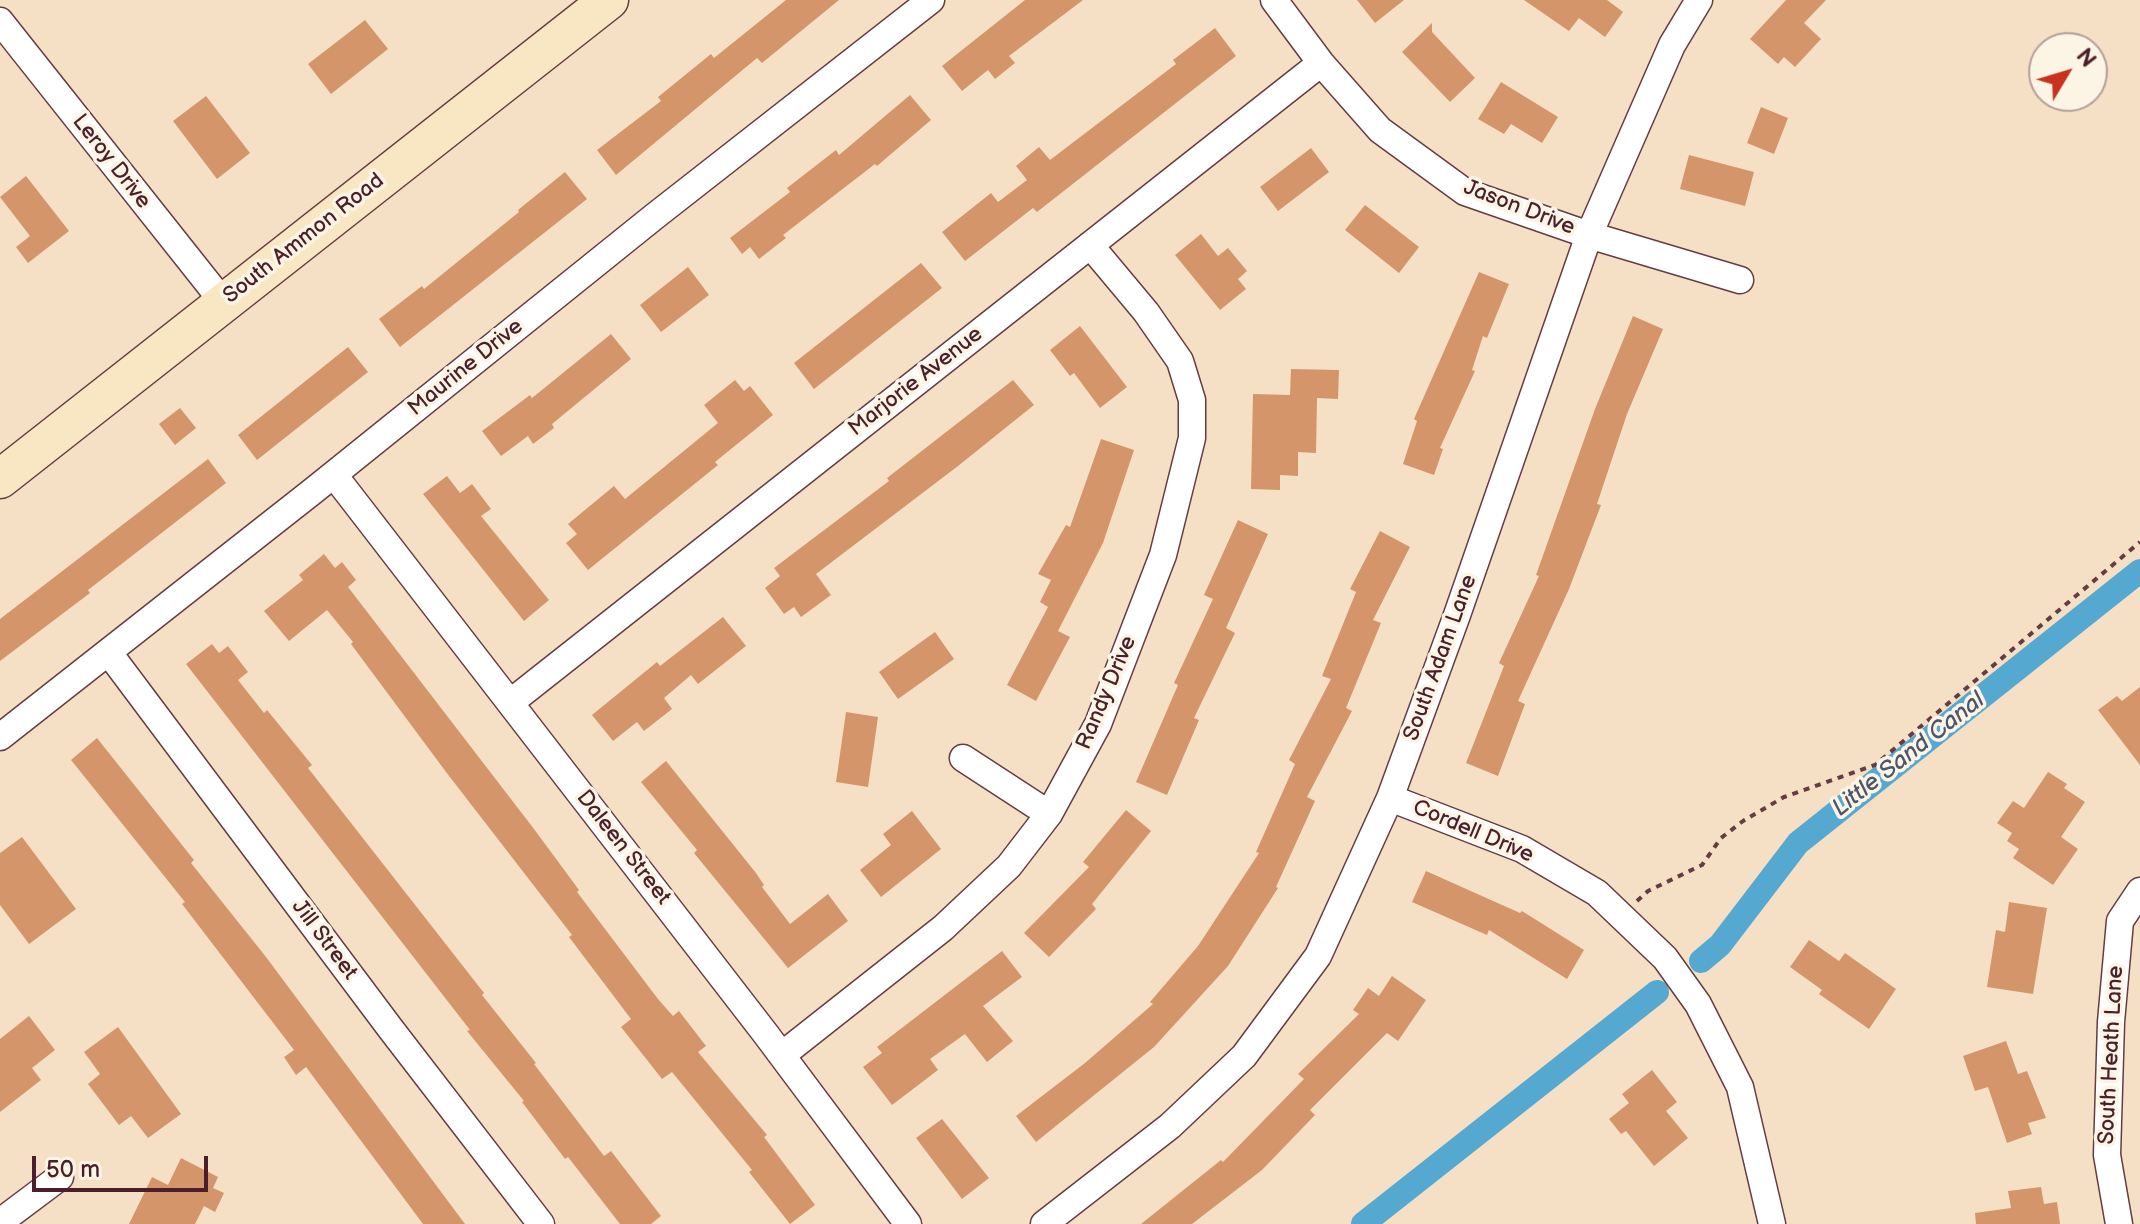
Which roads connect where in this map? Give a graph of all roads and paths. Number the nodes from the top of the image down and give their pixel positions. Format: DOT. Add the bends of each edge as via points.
graph roads {
  1 [pos="609,0"];
  2 [pos="931,0"];
  3 [pos="1274,0"];
  4 [pos="1699,0"];
  5 [pos="0,21"];
  6 [pos="1321,63"];
  7 [pos="1589,235"];
  8 [pos="1090,245"];
  9 [pos="1740,280"];
  10 [pos="223,302"];
  11 [pos="334,475"];
  12 [pos="0,479"];
  13 [pos="2140,542"];
  14 [pos="109,653"];
  15 [pos="511,702"];
  16 [pos="0,737"];
  17 [pos="963,758"];
  18 [pos="1390,798"];
  19 [pos="1049,814"];
  20 [pos="2140,891"];
  21 [pos="1619,915"];
  22 [pos="782,1055"];
  23 [pos="60,1177"];
  24 [pos="0,1222"];
  25 [pos="541,1224"];
  26 [pos="908,1224"];
  27 [pos="1044,1224"];
  28 [pos="1772,1224"];
  29 [pos="2119,1224"];
  1 -- 10 [label="main road, South Ammon Road"];
  2 -- 11 [label="street, Maurine Drive"];
  3 -- 6 [label="street, Jason Drive"];
  4 -- 7 [label="street, South Adam Lane" via="1672,45"];
  5 -- 10 [label="street, Leroy Drive"];
  6 -- 7 [label="street, Jason Drive" via="1380,130 1465,192"];
  6 -- 8 [label="street, Marjorie Avenue"];
  7 -- 9 [label="street, Jason Drive"];
  7 -- 18 [label="street, South Adam Lane"];
  8 -- 15 [label="street, Marjorie Avenue"];
  8 -- 19 [label="street, Randy Drive" via="1180,361 1192,400 1192,438 1163,555 1098,724"];
  10 -- 12 [label="main road, South Ammon Road"];
  11 -- 14 [label="street, Maurine Drive"];
  11 -- 15 [label="street, Daleen Street"];
  13 -- 21 [label="path" via="1875,765 1784,797 1743,821 1721,838 1702,865 1648,891"];
  14 -- 16 [label="street, Maurine Drive"];
  14 -- 25 [label="street, Jill Street"];
  15 -- 22 [label="street, Daleen Street"];
  17 -- 19 [label="street"];
  18 -- 21 [label="street, Cordell Drive" via="1522,849 1597,893"];
  18 -- 27 [label="street, South Adam Lane" via="1318,956 1244,1056 1170,1126"];
  19 -- 22 [label="street, Randy Drive" via="1009,866 943,928"];
  20 -- 29 [label="street, South Heath Lane" via="2120,921 2111,1022 2107,1155"];
  21 -- 28 [label="street, Cordell Drive" via="1665,958 1698,1004 1740,1087"];
  22 -- 26 [label="street, Daleen Street"];
  23 -- 24 [label="street"];
}
